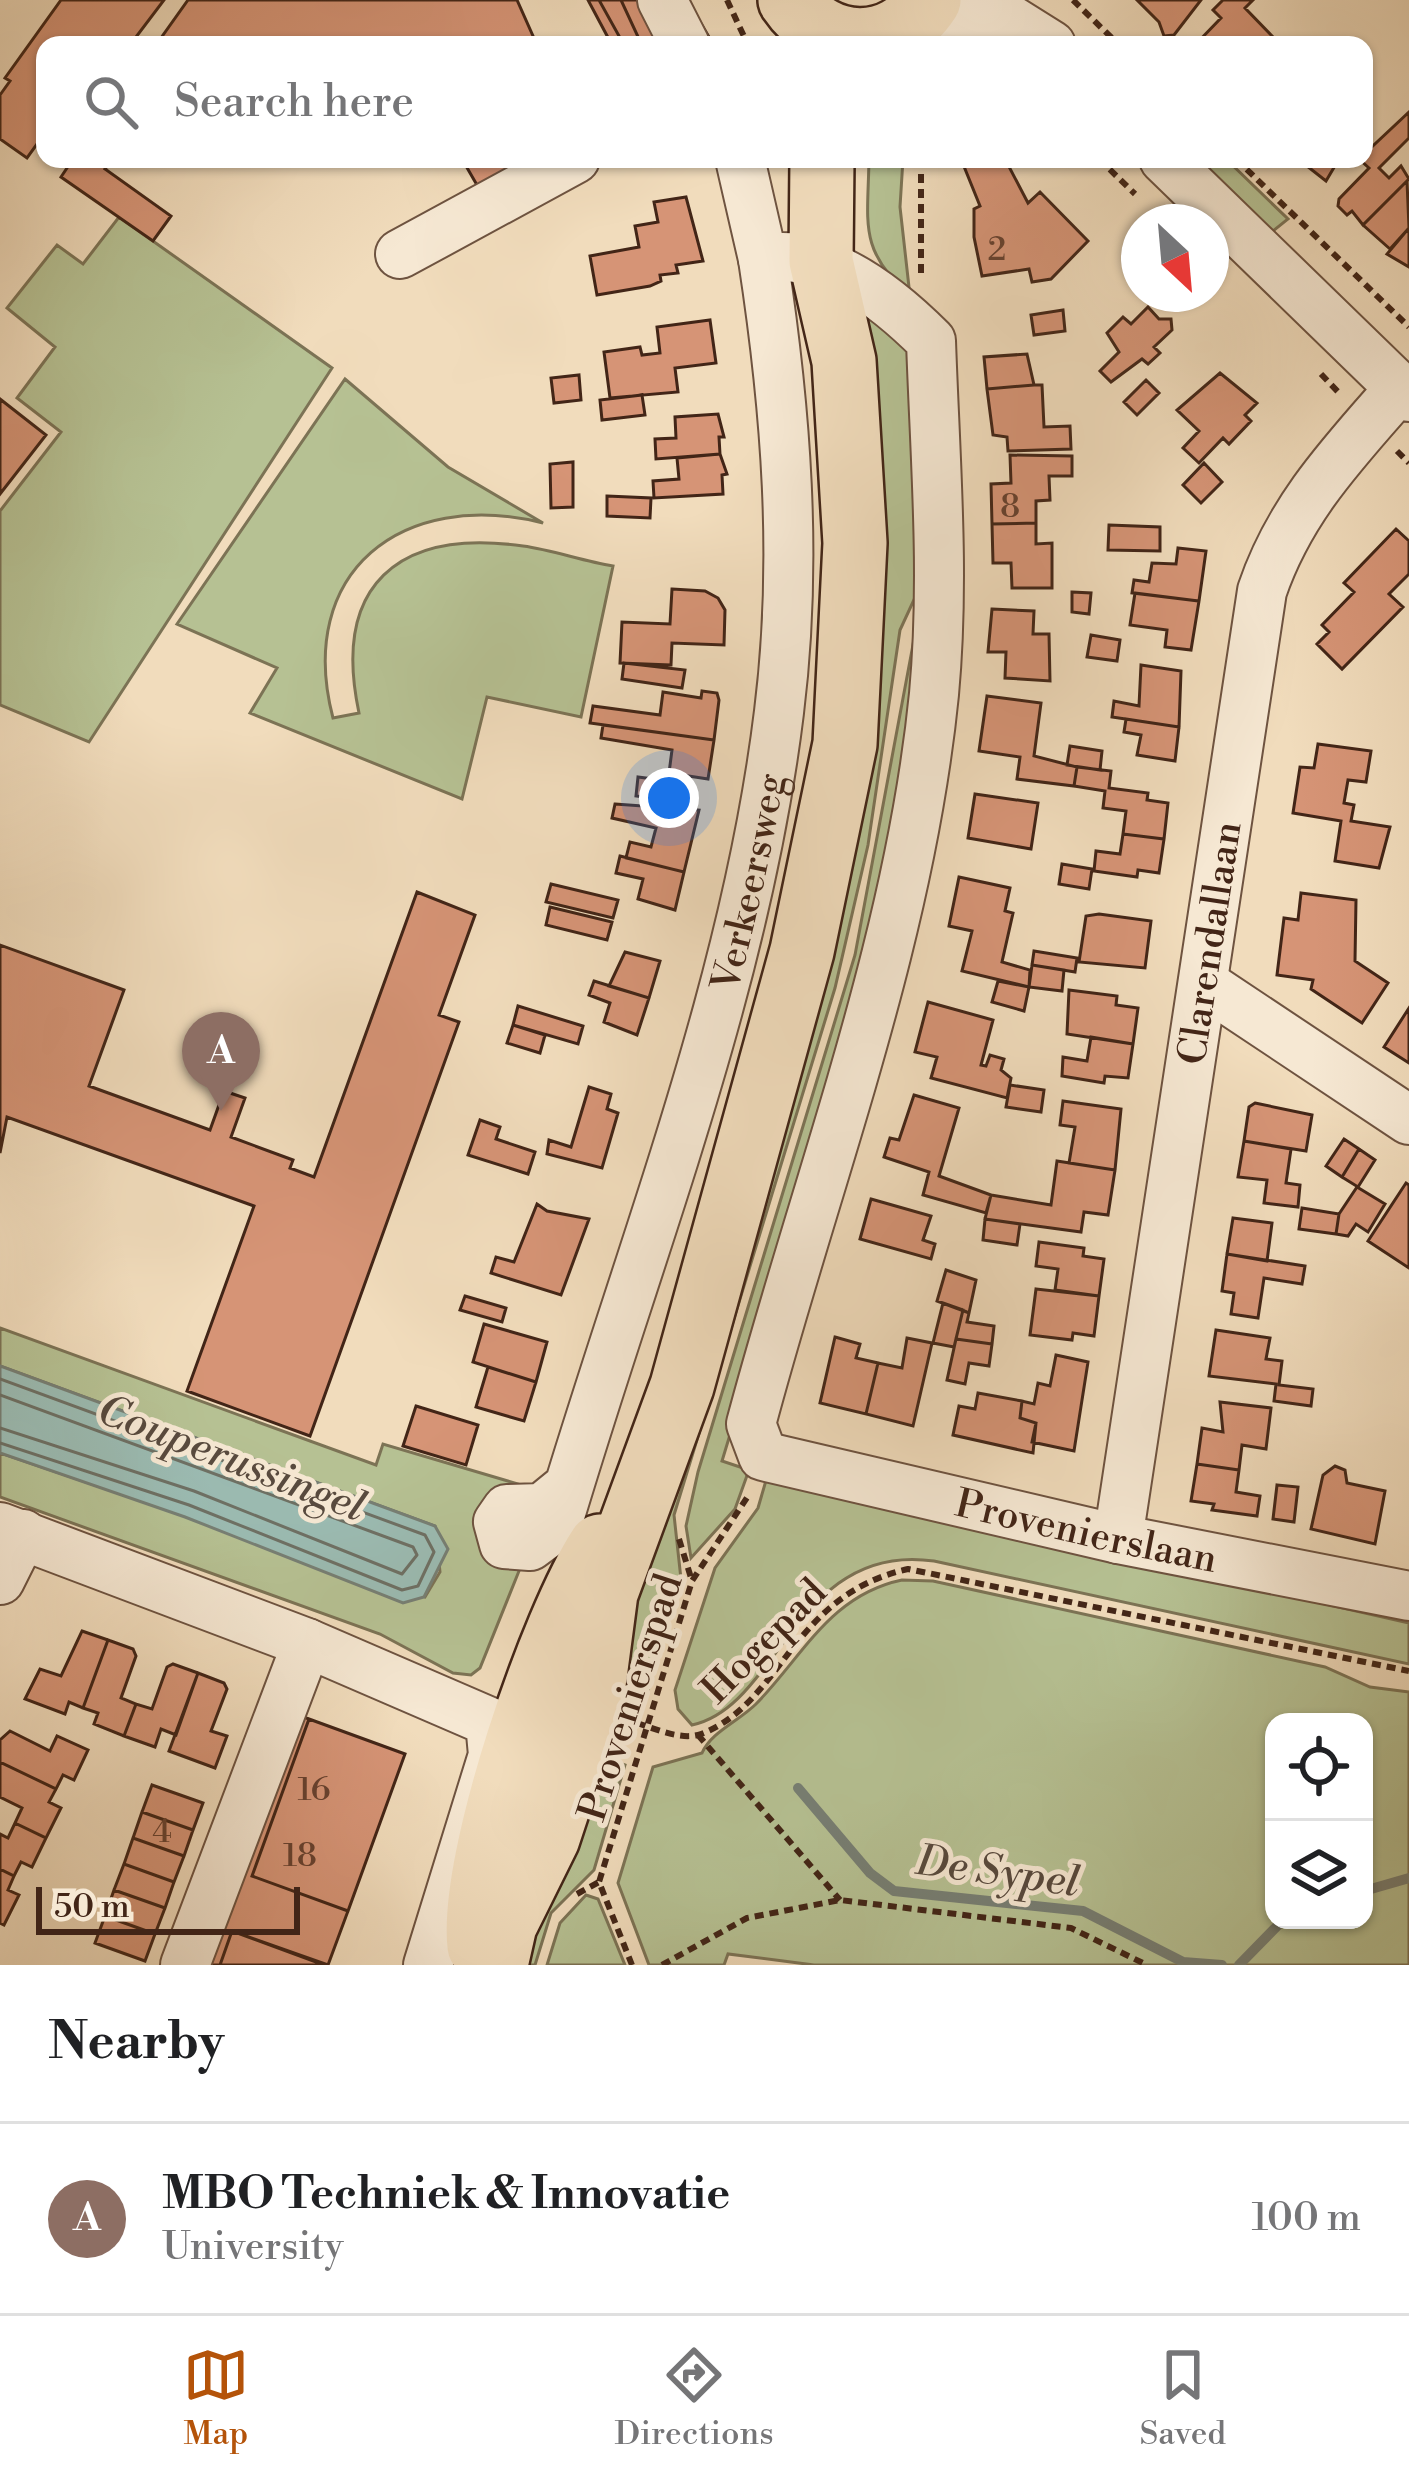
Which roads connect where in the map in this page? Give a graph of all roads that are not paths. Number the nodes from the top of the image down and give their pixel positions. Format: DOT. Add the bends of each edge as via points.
graph roads {
  1 [pos="662,0"];
  2 [pos="875,22"];
  3 [pos="680,36"];
  4 [pos="942,36"];
  5 [pos="982,36"];
  6 [pos="558,168"];
  7 [pos="746,168"];
  8 [pos="820,168"];
  9 [pos="854,168"];
  10 [pos="1172,168"];
  11 [pos="400,254"];
  12 [pos="813,268"];
  13 [pos="1393,402"];
  14 [pos="1203,983"];
  15 [pos="1409,1120"];
  16 [pos="647,1482"];
  17 [pos="568,1486"];
  18 [pos="12,1531"];
  19 [pos="1118,1539"];
  20 [pos="0,1580"];
  21 [pos="1409,1595"];
  22 [pos="307,1643"];
  23 [pos="185,1965"];
  24 [pos="428,1965"];
  25 [pos="481,1965"];
  26 [pos="496,1965"];
  1 -- 3 [label="street"];
  2 -- 4 [label="street"];
  2 -- 5 [label="street"];
  6 -- 11 [label="street"];
  7 -- 12 [label="street, Verkeersweg"];
  8 -- 12 [label="main road, Verkeersweg"];
  9 -- 12 [label="main road, Verkeersweg"];
  10 -- 13 [label="street"];
  12 -- 16 [label="main road, Verkeersweg" via="844,361 855,543 845,744 802,951 682,1386"];
  12 -- 17 [label="street, Verkeersweg" via="784,410 786,633 771,770 727,973"];
  12 -- 19 [label="street, Provenierslaan" via="931,341 940,621 928,747 894,926 751,1424 763,1456"];
  13 -- 14 [label="street, Clarendallaan" via="1326,470 1294,516 1262,591"];
  14 -- 15 [label="street"];
  14 -- 19 [label="street, Clarendallaan"];
  16 -- 25 [label="main road, Verkeersweg" via="556,1623 484,1867"];
  16 -- 26 [label="main road, Verkeersweg" via="606,1592 598,1680 560,1807 505,1925"];
  18 -- 20 [label="street"];
  18 -- 22 [label="street"];
  19 -- 21 [label="street, Provenierslaan"];
  22 -- 23 [label="street"];
  22 -- 24 [label="street" via="490,1722 493,1755"];
}
